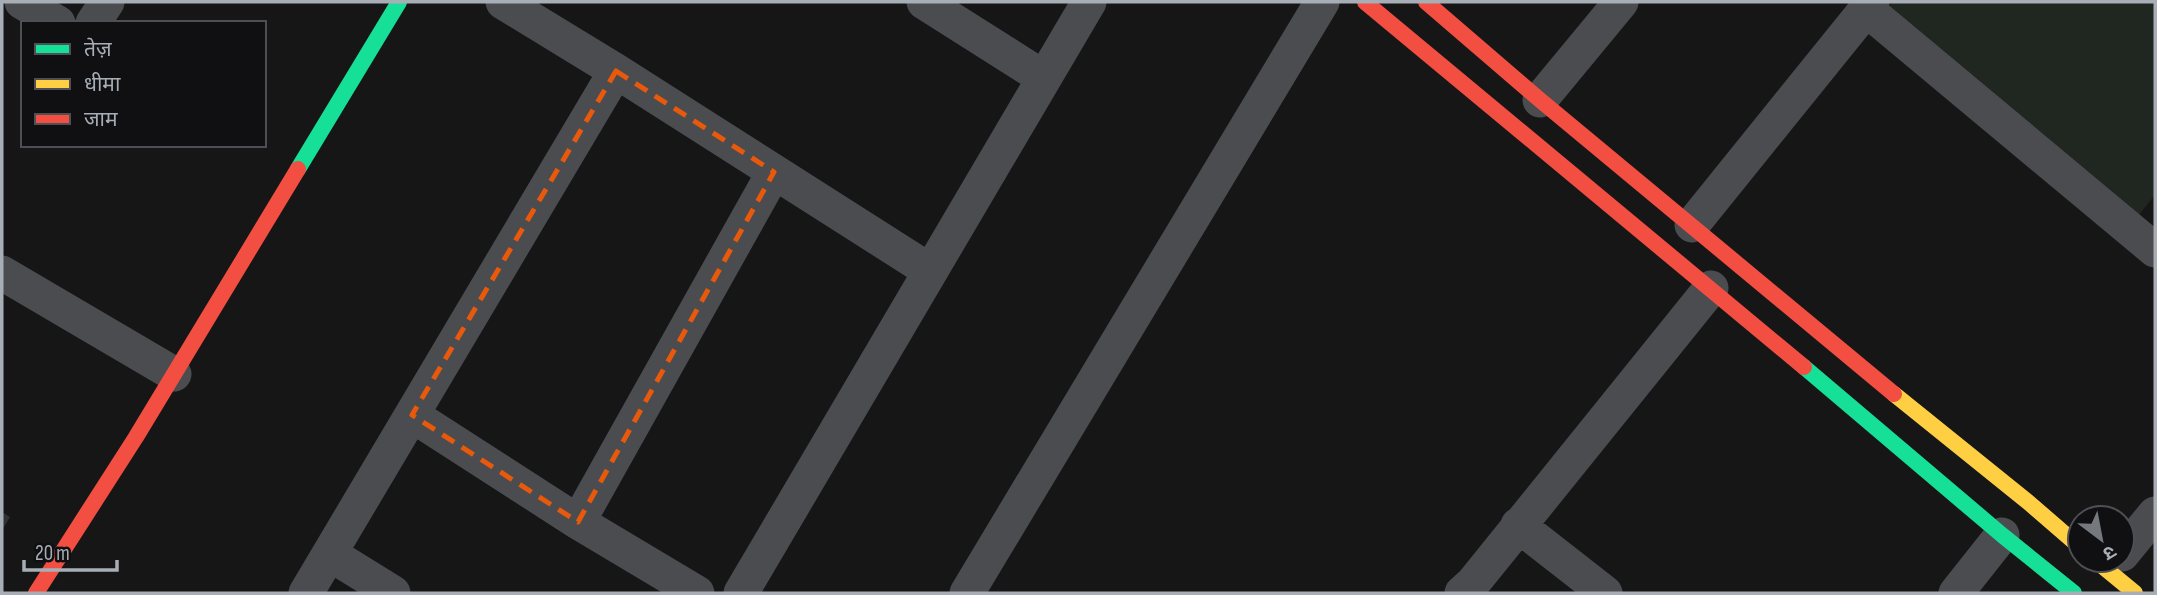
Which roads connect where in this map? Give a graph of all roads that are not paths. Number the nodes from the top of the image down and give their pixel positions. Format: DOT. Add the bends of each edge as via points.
graph roads {
  1 [pos="22,2"];
  2 [pos="107,2"];
  3 [pos="399,2"];
  4 [pos="503,2"];
  5 [pos="924,2"];
  6 [pos="1089,2"];
  7 [pos="1322,2"];
  8 [pos="1365,2"];
  9 [pos="1426,2"];
  10 [pos="1621,2"];
  11 [pos="1869,5"];
  12 [pos="55,21"];
  13 [pos="94,21"];
  14 [pos="616,71"];
  15 [pos="1044,78"];
  16 [pos="1540,100"];
  17 [pos="774,172"];
  18 [pos="1692,225"];
  19 [pos="2149,233"];
  20 [pos="930,271"];
  21 [pos="2,273"];
  22 [pos="1711,288"];
  23 [pos="174,374"];
  24 [pos="412,415"];
  25 [pos="2155,514"];
  26 [pos="578,522"];
  27 [pos="1518,525"];
  28 [pos="2002,535"];
  29 [pos="2066,535"];
  30 [pos="2136,535"];
  31 [pos="330,554"];
  32 [pos="2113,574"];
  33 [pos="36,593"];
  34 [pos="306,593"];
  35 [pos="393,593"];
  36 [pos="697,593"];
  37 [pos="741,593"];
  38 [pos="967,593"];
  39 [pos="1462,593"];
  40 [pos="1605,593"];
  41 [pos="1956,593"];
  42 [pos="2074,593"];
  43 [pos="2134,593"];
  1 -- 12 [label="street"];
  2 -- 13 [label="street"];
  3 -- 23 [label="main road"];
  4 -- 14 [label="street"];
  5 -- 15 [label="street"];
  6 -- 15 [label="street"];
  7 -- 38 [label="street"];
  8 -- 22 [label="main road"];
  9 -- 16 [label="main road"];
  10 -- 16 [label="street"];
  11 -- 18 [label="street"];
  11 -- 19 [label="street"];
  14 -- 17 [label="street"];
  14 -- 24 [label="street"];
  15 -- 20 [label="street"];
  16 -- 18 [label="main road"];
  17 -- 20 [label="street"];
  17 -- 26 [label="street"];
  18 -- 29 [label="main road"];
  20 -- 37 [label="street"];
  21 -- 23 [label="street"];
  22 -- 27 [label="street"];
  22 -- 28 [label="main road"];
  23 -- 33 [label="main road"];
  24 -- 26 [label="street"];
  24 -- 31 [label="street"];
  25 -- 30 [label="street"];
  26 -- 36 [label="street"];
  27 -- 39 [label="street"];
  27 -- 40 [label="street"];
  28 -- 41 [label="street"];
  28 -- 42 [label="main road"];
  31 -- 34 [label="street"];
  31 -- 35 [label="street"];
  32 -- 43 [label="main road"];
}
